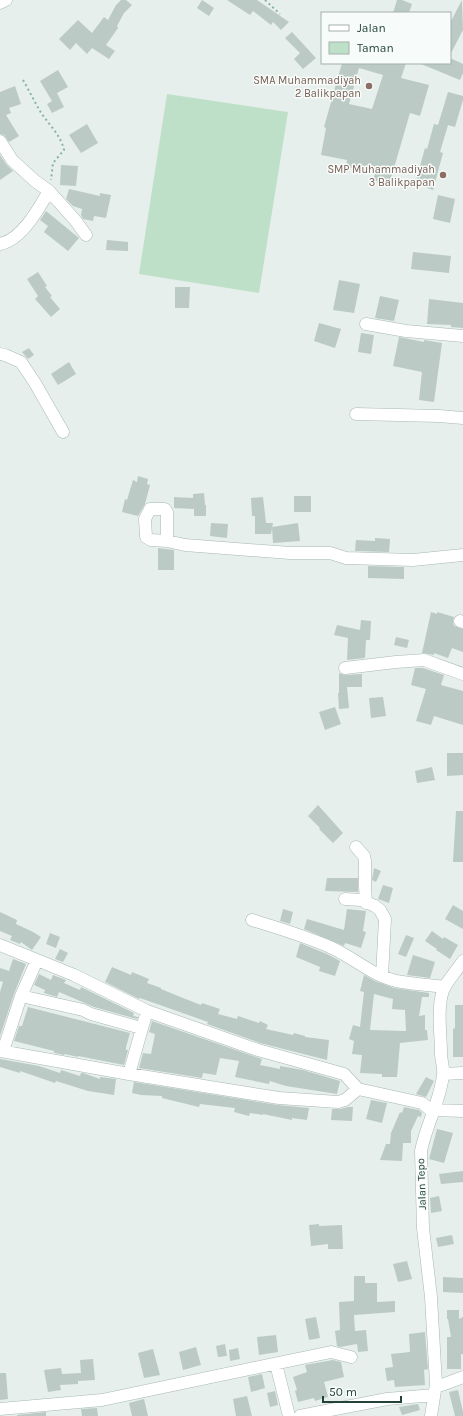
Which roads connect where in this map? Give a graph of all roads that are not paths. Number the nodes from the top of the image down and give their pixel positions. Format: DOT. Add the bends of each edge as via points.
graph roads {
  1 [pos="6,0"];
  2 [pos="0,3"];
  3 [pos="0,141"];
  4 [pos="50,191"];
  5 [pos="86,235"];
  6 [pos="0,244"];
  7 [pos="366,324"];
  8 [pos="463,336"];
  9 [pos="0,354"];
  10 [pos="356,414"];
  11 [pos="463,418"];
  12 [pos="63,432"];
  13 [pos="167,541"];
  14 [pos="463,555"];
  15 [pos="345,668"];
  16 [pos="463,674"];
  17 [pos="356,847"];
  18 [pos="345,899"];
  19 [pos="366,903"];
  20 [pos="252,920"];
  21 [pos="0,944"];
  22 [pos="37,960"];
  23 [pos="463,962"];
  24 [pos="382,976"];
  25 [pos="444,987"];
  26 [pos="21,996"];
  27 [pos="147,1010"];
  28 [pos="141,1028"];
  29 [pos="2,1051"];
  30 [pos="463,1073"];
  31 [pos="129,1074"];
  32 [pos="443,1074"];
  33 [pos="358,1089"];
  34 [pos="433,1111"];
  35 [pos="463,1111"];
  36 [pos="351,1357"];
  37 [pos="276,1364"];
  38 [pos="463,1377"];
  39 [pos="435,1390"];
  40 [pos="0,1409"];
  41 [pos="289,1416"];
  42 [pos="300,1416"];
  43 [pos="431,1416"];
  1 -- 2 [label="street"];
  3 -- 4 [label="street" via="12,160"];
  4 -- 5 [label="street"];
  4 -- 6 [label="street" via="25,228"];
  7 -- 8 [label="street" via="406,331"];
  9 -- 12 [label="street" via="21,362"];
  10 -- 11 [label="street"];
  13 -- 14 [label="street" via="185,545 290,553 330,553 346,558 413,560"];
  15 -- 16 [label="street" via="424,660"];
  17 -- 19 [label="street" via="365,861"];
  18 -- 19 [label="street" via="356,899"];
  19 -- 24 [label="street" via="380,910 385,919"];
  20 -- 24 [label="street" via="331,947"];
  21 -- 22 [label="street"];
  22 -- 26 [label="street"];
  22 -- 27 [label="street"];
  23 -- 25 [label="street, Jalan Tepo"];
  24 -- 25 [label="street" via="396,981"];
  25 -- 32 [label="street, Jalan Tepo" via="440,1007"];
  26 -- 28 [label="street" via="83,1010"];
  26 -- 29 [label="street"];
  27 -- 28 [label="street"];
  27 -- 33 [label="street" via="258,1050 344,1074"];
  28 -- 31 [label="street"];
  29 -- 31 [label="street"];
  30 -- 32 [label="street"];
  31 -- 33 [label="street" via="279,1098 329,1102 345,1100"];
  32 -- 34 [label="street, Jalan Tepo"];
  33 -- 34 [label="street" via="422,1103"];
  34 -- 35 [label="street"];
  34 -- 39 [label="street, Jalan Tepo" via="423,1141 420,1161 423,1228 431,1297"];
  36 -- 37 [label="street" via="331,1352"];
  37 -- 40 [label="street" via="102,1400"];
  37 -- 41 [label="street"];
  38 -- 39 [label="street"];
  39 -- 42 [label="street"];
  39 -- 43 [label="street, Jalan Tepo"];
}
